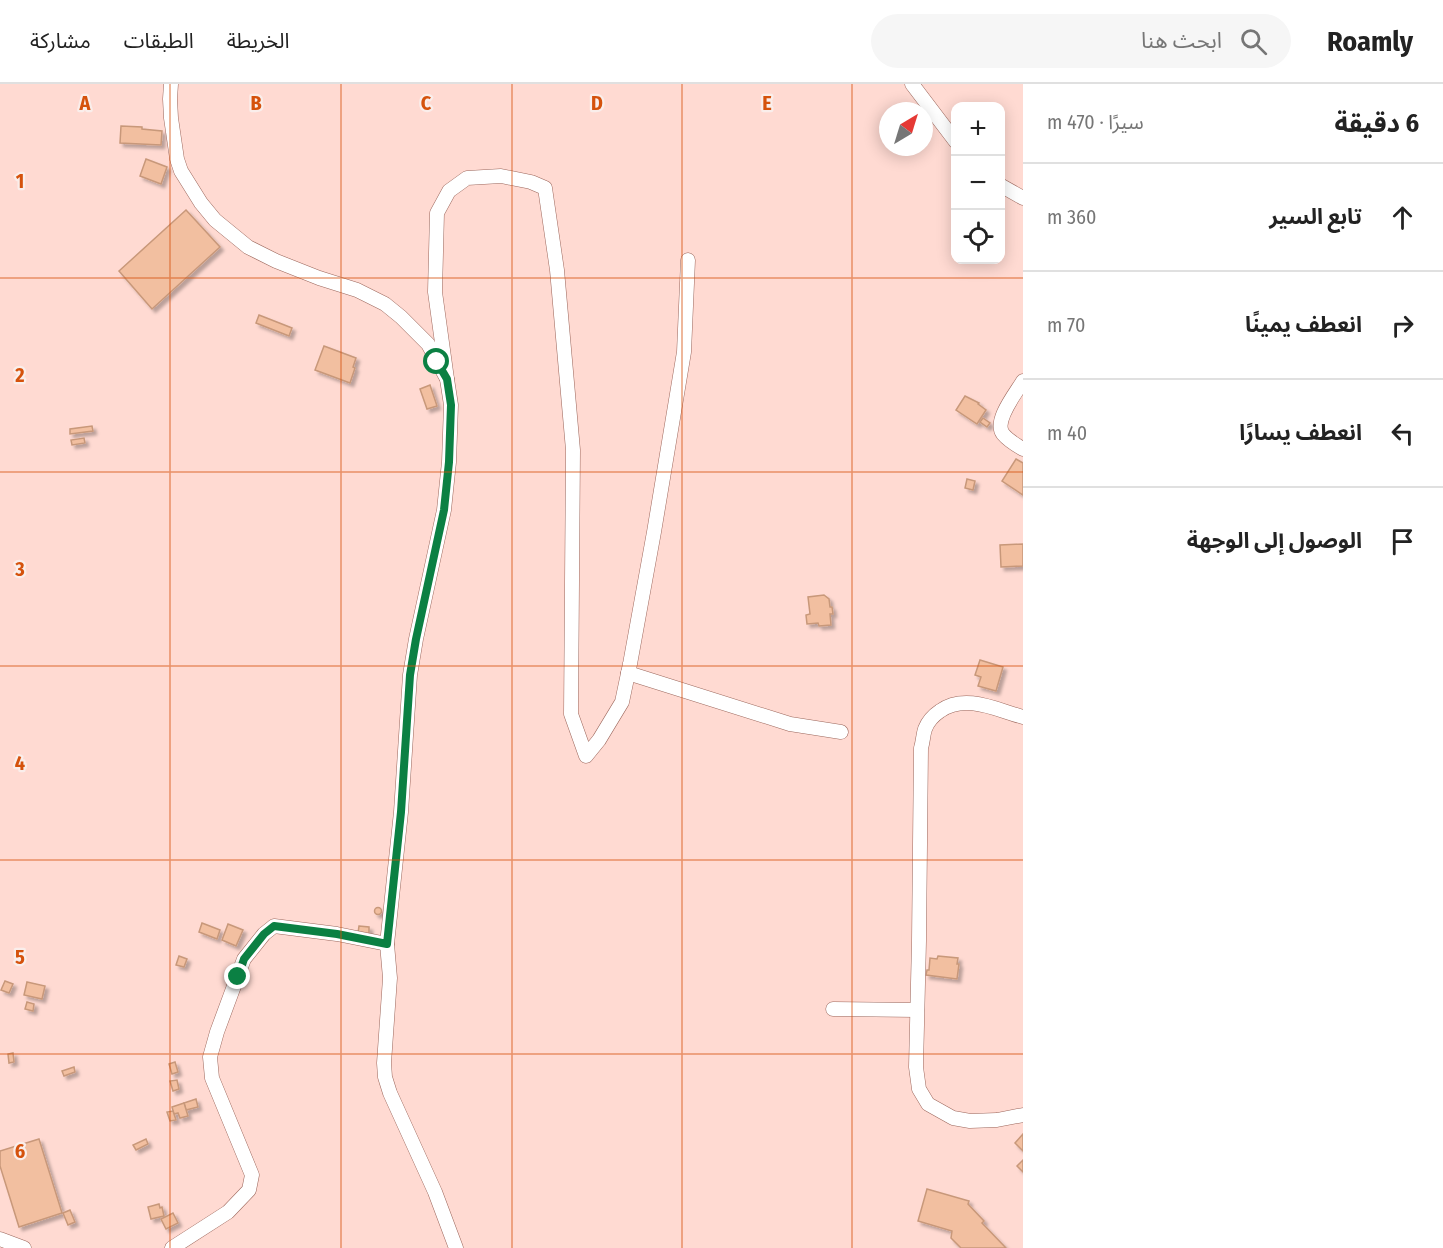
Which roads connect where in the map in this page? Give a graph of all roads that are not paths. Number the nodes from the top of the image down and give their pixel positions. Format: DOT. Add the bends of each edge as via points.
graph roads {
  1 [pos="171,84"];
  2 [pos="912,84"];
  3 [pos="951,135"];
  4 [pos="1005,188"];
  5 [pos="1023,198"];
  6 [pos="688,260"];
  7 [pos="447,379"];
  8 [pos="1023,381"];
  9 [pos="1023,449"];
  10 [pos="628,673"];
  11 [pos="1023,717"];
  12 [pos="841,732"];
  13 [pos="387,944"];
  14 [pos="833,1009"];
  15 [pos="917,1010"];
  16 [pos="1023,1115"];
  17 [pos="0,1239"];
  18 [pos="24,1248"];
  19 [pos="172,1248"];
  20 [pos="456,1248"];
  1 -- 7 [label="street" via="177,159 188,185 215,220 248,247 276,261 385,304 428,344"];
  2 -- 3 [label="street"];
  4 -- 5 [label="street"];
  6 -- 10 [label="street" via="684,352"];
  7 -- 10 [label="street" via="435,292 437,213 449,190 467,178 501,176 545,188 557,270 573,450 571,714 586,756 622,702"];
  7 -- 13 [label="street" via="451,405 444,510 410,675"];
  8 -- 9 [label="street" via="1003,414 1000,427"];
  10 -- 12 [label="street" via="790,724"];
  11 -- 15 [label="street" via="961,702 934,715 926,727 921,748"];
  13 -- 19 [label="street" via="274,926 244,959 210,1058 212,1078 252,1175 249,1190 228,1212"];
  13 -- 20 [label="street" via="390,978 385,1077"];
  14 -- 15 [label="street"];
  15 -- 16 [label="street" via="916,1067 919,1089 928,1104 953,1118 970,1121"];
  17 -- 18 [label="street"];
}
